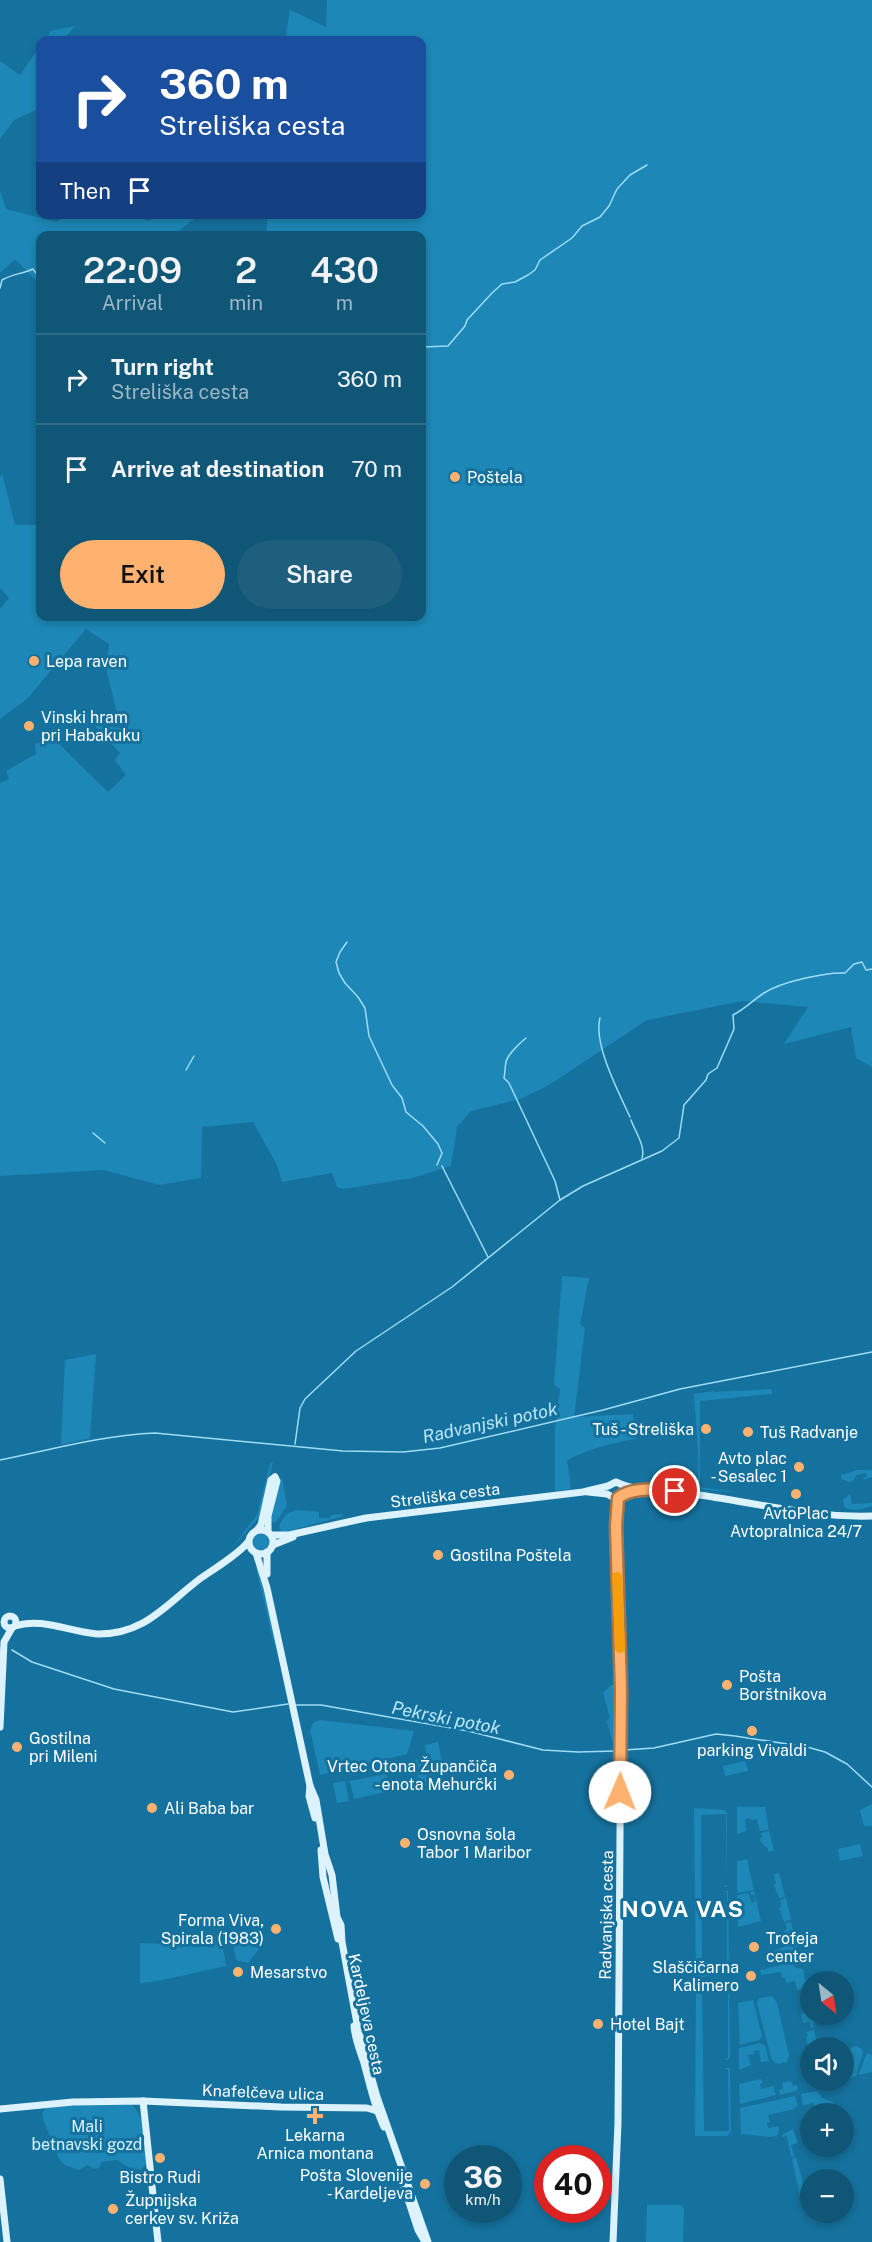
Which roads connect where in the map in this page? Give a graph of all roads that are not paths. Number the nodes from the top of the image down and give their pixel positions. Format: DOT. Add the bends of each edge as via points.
graph roads {
  1 [pos="621,1484"];
  2 [pos="644,1489"];
  3 [pos="614,1494"];
  4 [pos="872,1516"];
  5 [pos="257,1530"];
  6 [pos="312,1530"];
  7 [pos="270,1534"];
  8 [pos="248,1542"];
  9 [pos="273,1545"];
  10 [pos="254,1552"];
  11 [pos="267,1552"];
  12 [pos="216,1568"];
  13 [pos="267,1588"];
  14 [pos="0,1614"];
  15 [pos="11,1616"];
  16 [pos="32,1622"];
  17 [pos="7,1625"];
  18 [pos="0,1727"];
  19 [pos="143,2101"];
  20 [pos="0,2109"];
  21 [pos="379,2111"];
  22 [pos="0,2179"];
  23 [pos="1,2207"];
  24 [pos="7,2242"];
  25 [pos="158,2242"];
  26 [pos="427,2242"];
  27 [pos="614,2242"];
  1 -- 2 [label="street, Streliška cesta"];
  1 -- 3 [label="street"];
  1 -- 3 [label="street, Streliška cesta" via="615,1482"];
  2 -- 3 [label="street, Streliška cesta"];
  2 -- 4 [label="street, Streliška cesta" via="822,1515"];
  3 -- 6 [label="street, Streliška cesta" via="583,1492 366,1518"];
  3 -- 27 [label="street, Radvanjska cesta" via="621,1690"];
  5 -- 7 [label="street"];
  5 -- 7 [label="street" via="275,1476 268,1516"];
  5 -- 8 [label="street"];
  6 -- 7 [label="street"];
  6 -- 9 [label="street"];
  7 -- 9 [label="street"];
  8 -- 10 [label="street"];
  8 -- 12 [label="street"];
  9 -- 11 [label="street"];
  10 -- 11 [label="street"];
  10 -- 12 [label="street"];
  10 -- 13 [label="street"];
  11 -- 13 [label="street"];
  12 -- 16 [label="street" via="157,1616 129,1629 95,1634"];
  13 -- 21 [label="street, Kardeljeva cesta" via="316,1800 358,2029"];
  14 -- 15 [label="street"];
  15 -- 16 [label="street"];
  15 -- 17 [label="street" via="6,1617"];
  15 -- 17 [label="street" via="16,1622"];
  16 -- 17 [label="street"];
  17 -- 18 [label="street"];
  19 -- 20 [label="street, Knafelčeva ulica"];
  19 -- 21 [label="street, Knafelčeva ulica"];
  19 -- 25 [label="street"];
  21 -- 26 [label="street, Kardeljeva cesta"];
  22 -- 23 [label="street"];
  23 -- 24 [label="street"];
}
